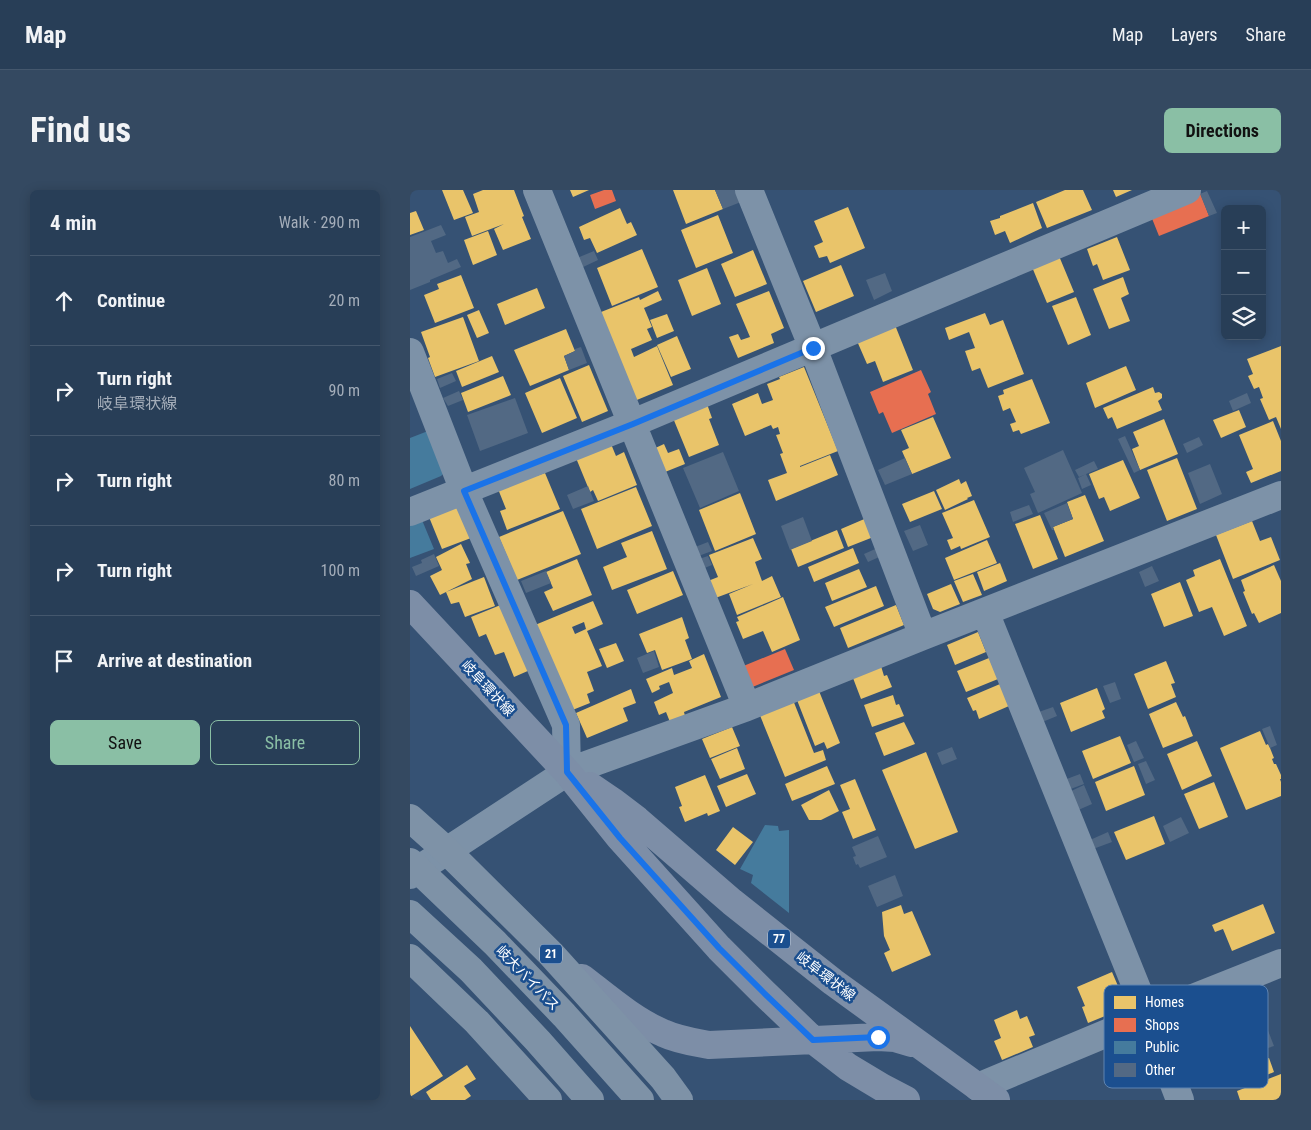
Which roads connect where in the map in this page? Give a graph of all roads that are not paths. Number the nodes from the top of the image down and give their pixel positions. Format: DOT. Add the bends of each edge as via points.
graph roads {
  1 [pos="537,190"];
  2 [pos="749,190"];
  3 [pos="1187,190"];
  4 [pos="813,348"];
  5 [pos="410,352"];
  6 [pos="633,424"];
  7 [pos="464,491"];
  8 [pos="1281,495"];
  9 [pos="410,512"];
  10 [pos="410,604"];
  11 [pos="985,612"];
  12 [pos="924,636"];
  13 [pos="748,707"];
  14 [pos="567,772"];
  15 [pos="410,818"];
  16 [pos="447,851"];
  17 [pos="410,862"];
  18 [pos="410,875"];
  19 [pos="410,914"];
  20 [pos="551,954"];
  21 [pos="410,958"];
  22 [pos="1281,963"];
  23 [pos="1135,985"];
  24 [pos="1226,985"];
  25 [pos="1104,1037"];
  26 [pos="813,1040"];
  27 [pos="933,1054"];
  28 [pos="1175,1088"];
  29 [pos="987,1094"];
  30 [pos="548,1100"];
  31 [pos="590,1100"];
  32 [pos="640,1100"];
  33 [pos="680,1100"];
  34 [pos="906,1100"];
  35 [pos="1180,1100"];
  1 -- 6 [label="street"];
  2 -- 4 [label="street"];
  3 -- 4 [label="street"];
  4 -- 6 [label="street"];
  4 -- 12 [label="street"];
  5 -- 7 [label="street"];
  6 -- 7 [label="street"];
  6 -- 13 [label="street"];
  7 -- 9 [label="street"];
  7 -- 14 [label="street" via="566,725"];
  8 -- 11 [label="street"];
  10 -- 14 [label="main road, 岐阜環状線 / 77"];
  11 -- 12 [label="street"];
  11 -- 23 [label="street"];
  12 -- 13 [label="street"];
  13 -- 14 [label="street"];
  14 -- 16 [label="street"];
  14 -- 26 [label="main road, 岐阜環状線 / 77" via="620,838 719,948"];
  14 -- 27 [label="main road, 岐阜環状線 / 77" via="637,820 732,902 833,982"];
  15 -- 16 [label="highway, 21"];
  16 -- 18 [label="street"];
  16 -- 20 [label="highway, 21"];
  17 -- 32 [label="highway, 岐大バイパス / 21, bridge" via="564,1015"];
  19 -- 31 [label="highway" via="471,970"];
  20 -- 26 [label="main road" via="635,1018 681,1040 709,1045"];
  20 -- 33 [label="highway, 21"];
  21 -- 30 [label="highway" via="477,1022"];
  22 -- 24 [label="street"];
  25 -- 29 [label="street"];
  26 -- 27 [label="main road" via="895,1038"];
  26 -- 34 [label="main road, 岐阜環状線 / 77" via="848,1067"];
  27 -- 29 [label="main road, 岐阜環状線 / 77"];
  28 -- 35 [label="street"];
}
